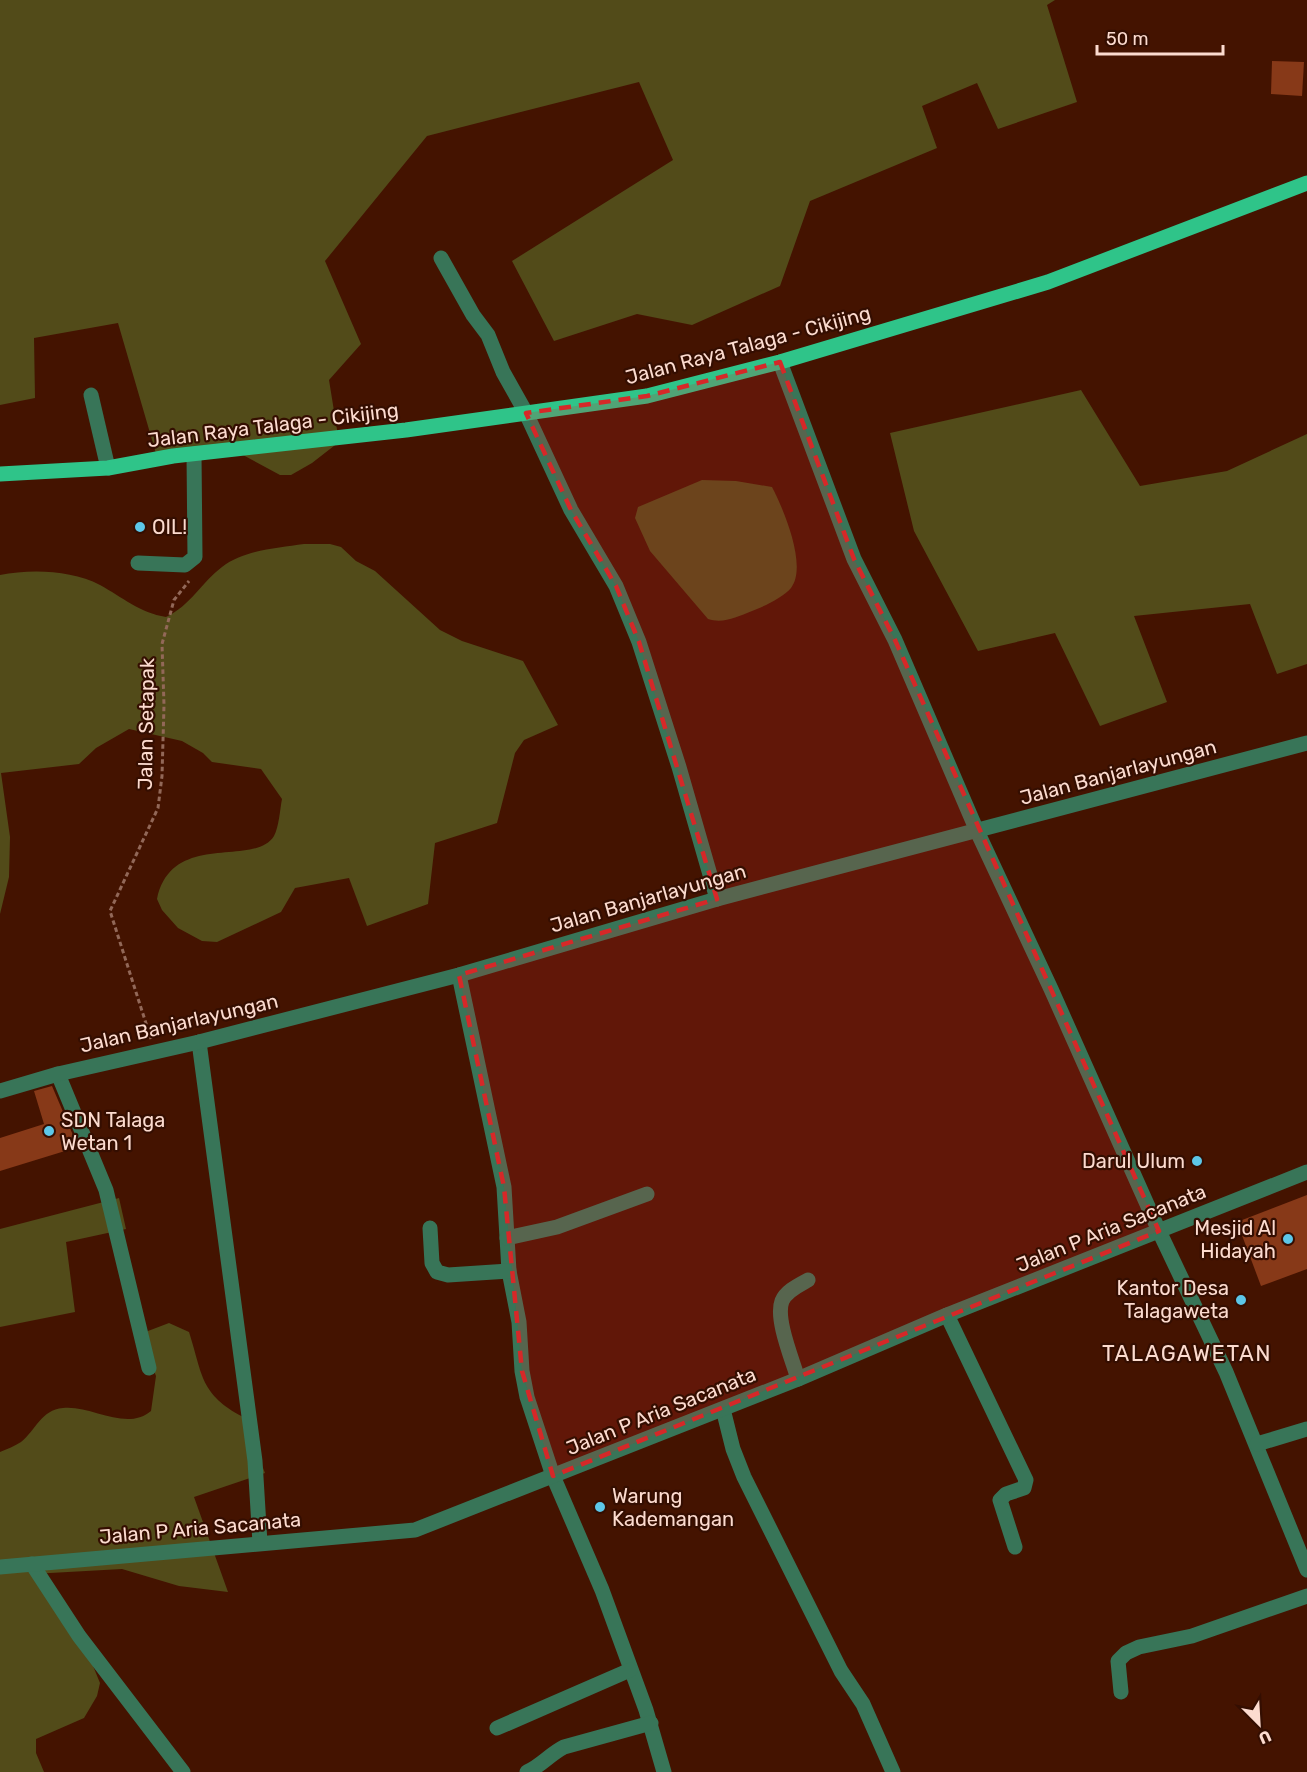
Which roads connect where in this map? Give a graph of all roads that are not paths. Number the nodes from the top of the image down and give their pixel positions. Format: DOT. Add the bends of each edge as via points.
graph roads {
  1 [pos="1307,183"];
  2 [pos="441,258"];
  3 [pos="780,362"];
  4 [pos="91,395"];
  5 [pos="526,414"];
  6 [pos="194,454"];
  7 [pos="108,468"];
  8 [pos="0,474"];
  9 [pos="138,563"];
  10 [pos="1307,743"];
  11 [pos="977,831"];
  12 [pos="717,898"];
  13 [pos="459,975"];
  14 [pos="199,1042"];
  15 [pos="58,1074"];
  16 [pos="0,1091"];
  17 [pos="1307,1172"];
  18 [pos="646,1194"];
  19 [pos="430,1228"];
  20 [pos="1159,1232"];
  21 [pos="507,1238"];
  22 [pos="509,1270"];
  23 [pos="808,1280"];
  24 [pos="947,1315"];
  25 [pos="149,1368"];
  26 [pos="798,1379"];
  27 [pos="723,1409"];
  28 [pos="1307,1429"];
  29 [pos="1257,1444"];
  30 [pos="553,1476"];
  31 [pos="260,1543"];
  32 [pos="1015,1547"];
  33 [pos="32,1564"];
  34 [pos="0,1567"];
  35 [pos="1307,1570"];
  36 [pos="1307,1596"];
  37 [pos="630,1670"];
  38 [pos="1121,1692"];
  39 [pos="651,1723"];
  40 [pos="497,1728"];
  41 [pos="183,1772"];
  42 [pos="527,1772"];
  43 [pos="664,1772"];
  44 [pos="893,1772"];
  1 -- 3 [label="main road, Jalan Raya Talaga - Cikijing" via="1048,282"];
  2 -- 5 [label="street" via="488,335"];
  3 -- 5 [label="main road, Jalan Raya Talaga - Cikijing" via="647,396"];
  3 -- 11 [label="street" via="854,559 895,640"];
  4 -- 7 [label="street"];
  5 -- 6 [label="main road, Jalan Raya Talaga - Cikijing"];
  5 -- 12 [label="street" via="571,510 616,586 639,642"];
  6 -- 7 [label="main road, Jalan Raya Talaga - Cikijing"];
  6 -- 9 [label="street" via="195,557 185,565"];
  7 -- 8 [label="main road, Jalan Raya Talaga - Cikijing"];
  10 -- 11 [label="street, Jalan Banjarlayungan"];
  11 -- 12 [label="street, Jalan Banjarlayungan"];
  11 -- 20 [label="street"];
  12 -- 13 [label="street, Jalan Banjarlayungan"];
  13 -- 14 [label="street, Jalan Banjarlayungan"];
  13 -- 21 [label="street" via="497,1147"];
  14 -- 15 [label="street, Jalan Banjarlayungan"];
  14 -- 31 [label="street" via="255,1461"];
  15 -- 16 [label="street, Jalan Banjarlayungan"];
  15 -- 25 [label="street" via="106,1190"];
  17 -- 20 [label="street, Jalan P Aria Sacanata"];
  18 -- 21 [label="street" via="566,1224"];
  19 -- 22 [label="street" via="432,1263 437,1272 448,1275"];
  20 -- 24 [label="street, Jalan P Aria Sacanata"];
  20 -- 29 [label="street"];
  21 -- 22 [label="street"];
  22 -- 30 [label="street" via="527,1397"];
  23 -- 26 [label="street" via="782,1301 783,1326"];
  24 -- 26 [label="street, Jalan P Aria Sacanata"];
  24 -- 32 [label="street" via="1026,1480 1024,1488 1000,1500"];
  26 -- 27 [label="street, Jalan P Aria Sacanata"];
  27 -- 30 [label="street, Jalan P Aria Sacanata"];
  27 -- 44 [label="street" via="744,1477 841,1671 863,1704"];
  28 -- 29 [label="street"];
  29 -- 35 [label="street"];
  30 -- 31 [label="street, Jalan P Aria Sacanata" via="415,1530"];
  30 -- 37 [label="street" via="602,1590"];
  31 -- 33 [label="street, Jalan P Aria Sacanata"];
  33 -- 34 [label="street, Jalan P Aria Sacanata"];
  33 -- 41 [label="street" via="79,1636"];
  36 -- 38 [label="street" via="1192,1636 1126,1653 1118,1661"];
  37 -- 39 [label="street"];
  37 -- 40 [label="street"];
  39 -- 42 [label="street" via="564,1747"];
  39 -- 43 [label="street"];
}
